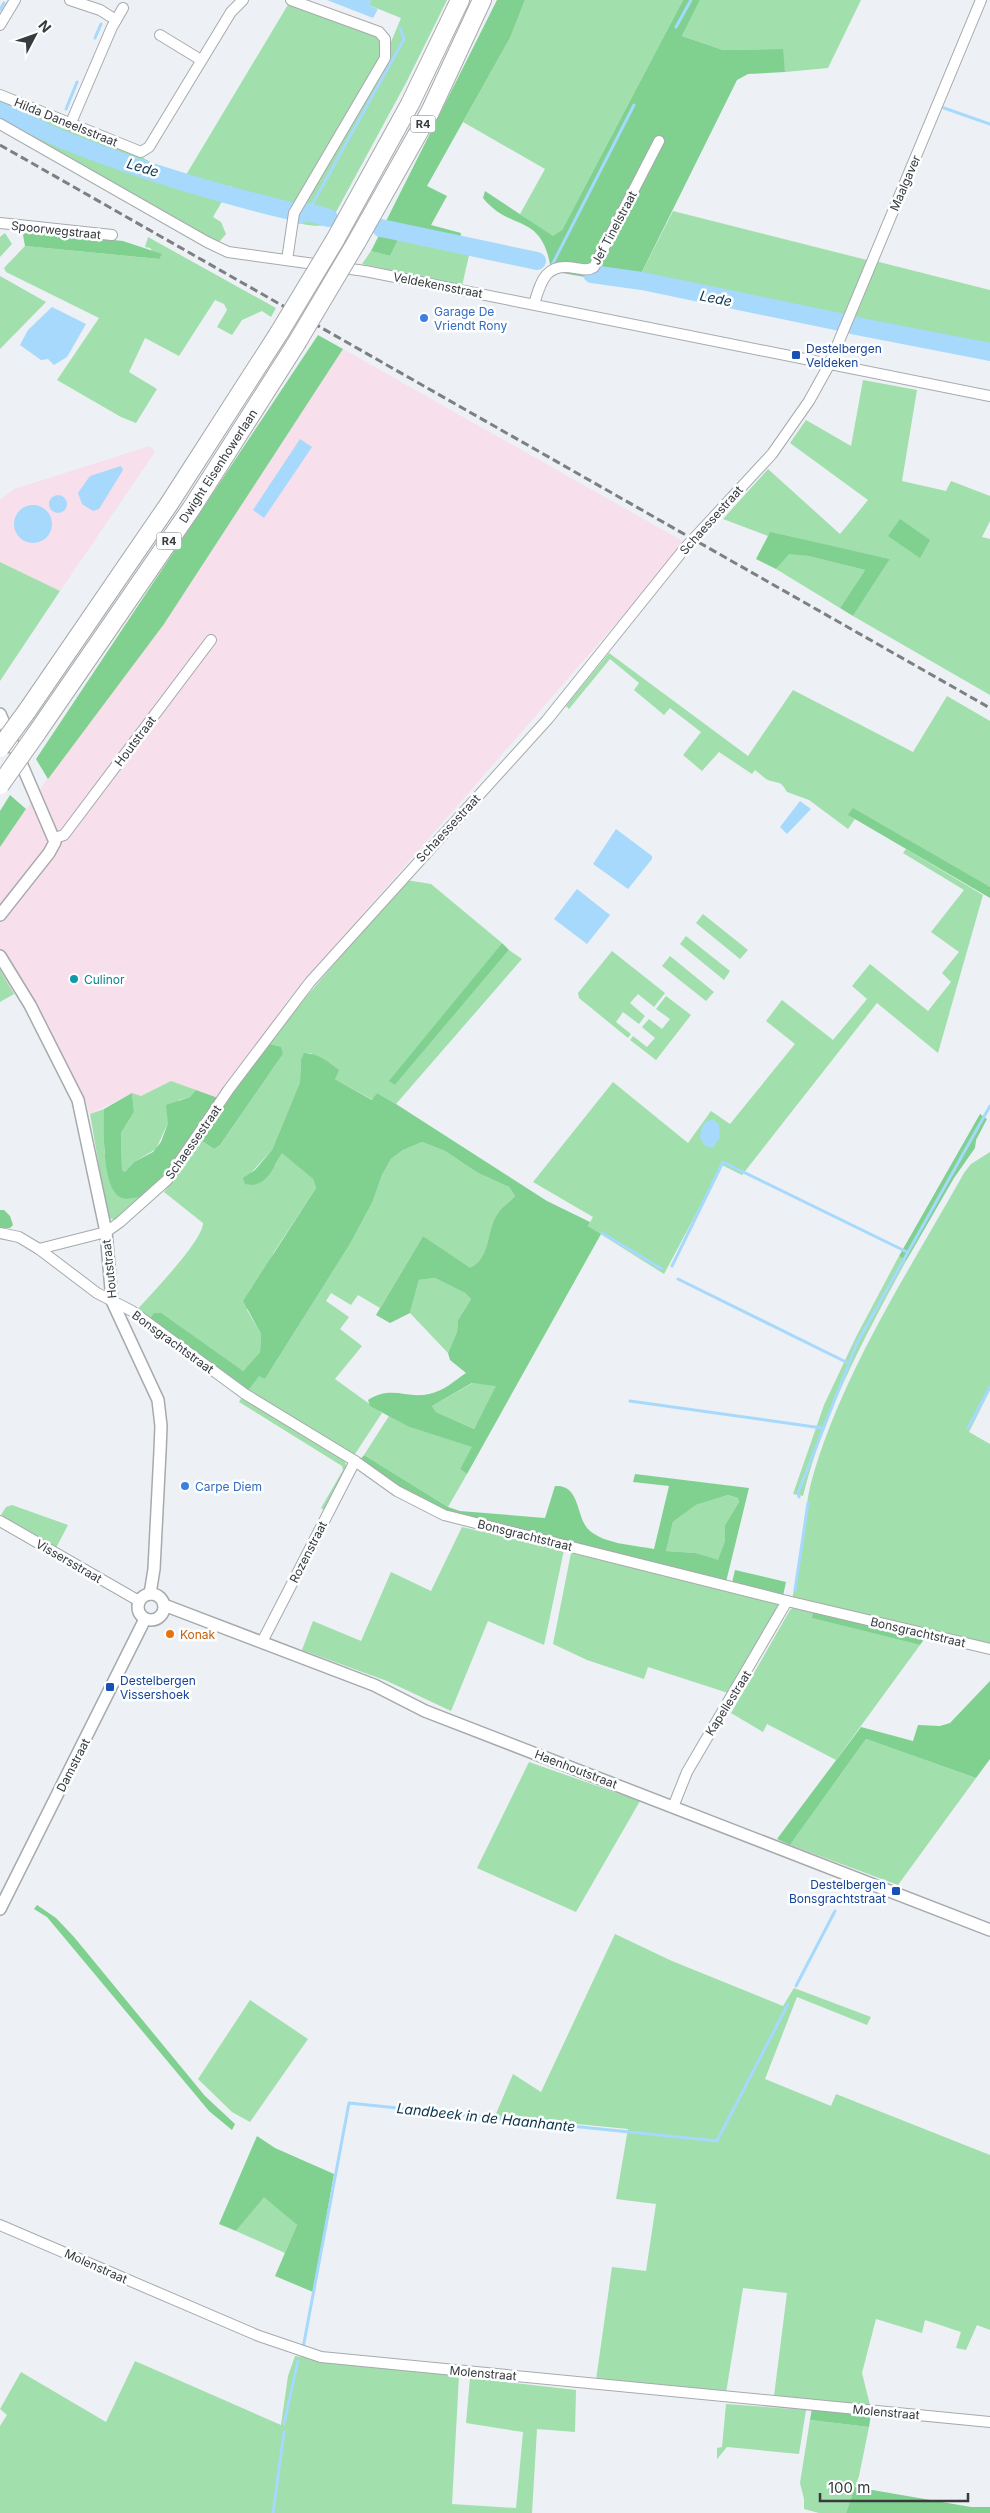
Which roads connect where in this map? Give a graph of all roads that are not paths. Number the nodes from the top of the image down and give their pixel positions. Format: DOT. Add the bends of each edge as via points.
graph roads {
  1 [pos="14,0"];
  2 [pos="70,0"];
  3 [pos="243,0"];
  4 [pos="291,0"];
  5 [pos="460,0"];
  6 [pos="482,0"];
  7 [pos="981,0"];
  8 [pos="123,8"];
  9 [pos="116,20"];
  10 [pos="0,25"];
  11 [pos="160,35"];
  12 [pos="201,60"];
  13 [pos="0,95"];
  14 [pos="0,124"];
  15 [pos="70,124"];
  16 [pos="659,141"];
  17 [pos="0,224"];
  18 [pos="112,236"];
  19 [pos="286,260"];
  20 [pos="534,304"];
  21 [pos="828,365"];
  22 [pos="990,396"];
  23 [pos="211,640"];
  24 [pos="0,714"];
  25 [pos="0,748"];
  26 [pos="0,784"];
  27 [pos="55,838"];
  28 [pos="0,915"];
  29 [pos="0,956"];
  30 [pos="106,1232"];
  31 [pos="0,1233"];
  32 [pos="39,1249"];
  33 [pos="112,1301"];
  34 [pos="355,1461"];
  35 [pos="0,1521"];
  36 [pos="150,1594"];
  37 [pos="139,1601"];
  38 [pos="787,1601"];
  39 [pos="164,1605"];
  40 [pos="145,1619"];
  41 [pos="262,1642"];
  42 [pos="990,1649"];
  43 [pos="673,1807"];
  44 [pos="0,1909"];
  45 [pos="990,1930"];
  46 [pos="0,2225"];
  47 [pos="990,2422"];
  1 -- 10 [label="street"];
  2 -- 9 [label="street" via="100,10"];
  3 -- 12 [label="street, Hilda Daneelsstraat" via="231,12"];
  4 -- 19 [label="street" via="379,32 385,39 385,58 294,213"];
  5 -- 25 [label="highway, Dwight Eisenhowerlaan / R4, bridge" via="410,104 279,333 169,504"];
  6 -- 26 [label="highway, Dwight Eisenhowerlaan / R4, bridge" via="430,112 296,344 190,509"];
  7 -- 21 [label="street, Maalgaver"];
  8 -- 9 [label="street"];
  9 -- 15 [label="street"];
  11 -- 12 [label="street"];
  12 -- 15 [label="street, Hilda Daneelsstraat" via="149,147 141,152"];
  13 -- 15 [label="street, Hilda Daneelsstraat"];
  14 -- 19 [label="street, Veldekensstraat" via="228,252"];
  16 -- 20 [label="street, Jef Tinelstraat" via="594,267 585,269 562,265 552,270 542,279"];
  17 -- 18 [label="street, Spoorwegstraat"];
  19 -- 20 [label="street, Veldekensstraat" via="365,271"];
  20 -- 21 [label="street, Veldekensstraat"];
  21 -- 22 [label="street, Veldekensstraat"];
  21 -- 30 [label="street, Schaessestraat" via="809,401 772,454 677,558 547,720 310,982 229,1089 167,1180"];
  23 -- 27 [label="street, Houtstraat" via="64,835"];
  24 -- 27 [label="street"];
  27 -- 28 [label="street, Houtstraat" via="50,853"];
  29 -- 30 [label="street, Houtstraat" via="30,1005 78,1100"];
  30 -- 32 [label="street, Schaessestraat"];
  30 -- 33 [label="street, Houtstraat"];
  31 -- 32 [label="street" via="19,1237"];
  32 -- 33 [label="street"];
  33 -- 34 [label="street, Bonsgrachtstraat" via="132,1311 244,1394"];
  33 -- 36 [label="street, Houtstraat" via="152,1383 160,1415 154,1568"];
  34 -- 38 [label="street, Bonsgrachtstraat" via="397,1491 444,1515"];
  34 -- 41 [label="street, Rozenstraat"];
  35 -- 37 [label="street, Vissersstraat"];
  36 -- 37 [label="street"];
  36 -- 39 [label="street" via="160,1597"];
  37 -- 40 [label="street" via="138,1612"];
  38 -- 42 [label="street, Bonsgrachtstraat"];
  38 -- 43 [label="street, Kapellestraat" via="687,1772"];
  39 -- 40 [label="street" via="159,1618"];
  39 -- 41 [label="street, Haenhoutstraat"];
  40 -- 44 [label="street, Damstraat"];
  41 -- 43 [label="street, Haenhoutstraat" via="374,1685 425,1711"];
  43 -- 45 [label="street, Haenhoutstraat"];
  46 -- 47 [label="street, Molenstraat" via="260,2336 321,2358"];
}
